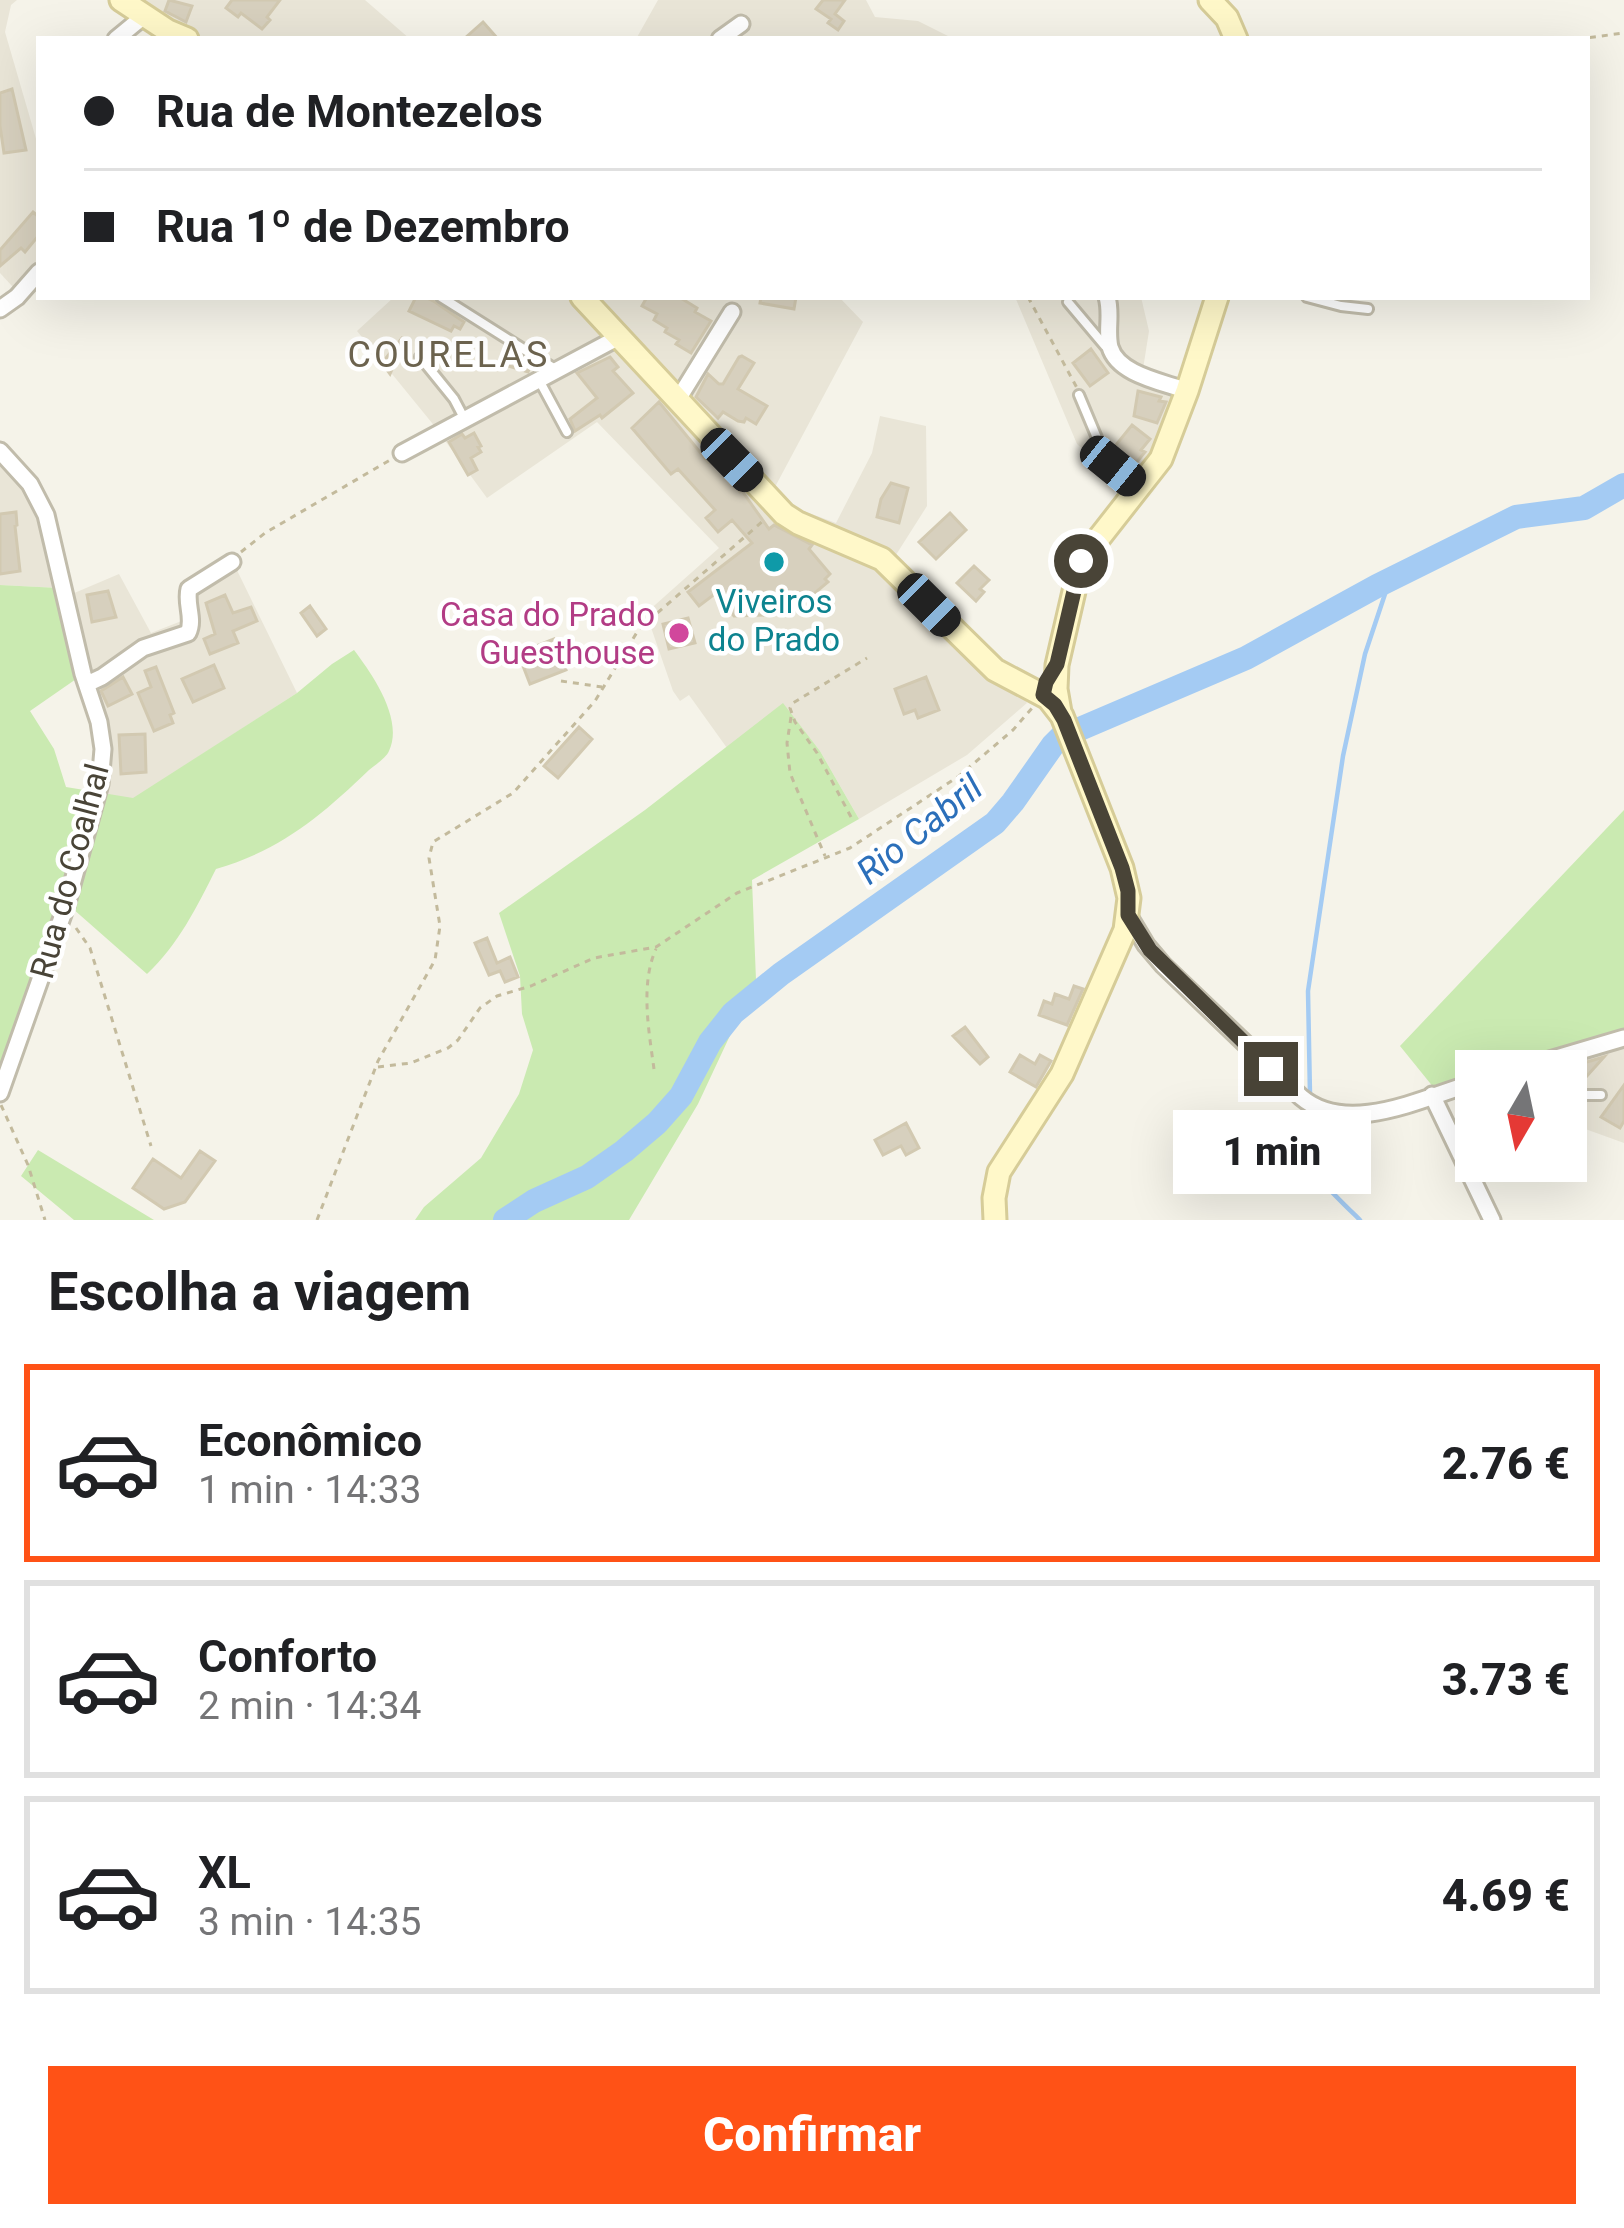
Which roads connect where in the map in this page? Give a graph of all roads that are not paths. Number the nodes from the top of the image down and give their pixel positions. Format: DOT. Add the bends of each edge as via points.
graph roads {
  1 [pos="121,0"];
  2 [pos="1210,0"];
  3 [pos="144,16"];
  4 [pos="740,24"];
  5 [pos="120,36"];
  6 [pos="182,36"];
  7 [pos="724,36"];
  8 [pos="1235,36"];
  9 [pos="36,275"];
  10 [pos="445,300"];
  11 [pos="585,300"];
  12 [pos="1108,300"];
  13 [pos="1216,300"];
  14 [pos="1318,300"];
  15 [pos="1068,302"];
  16 [pos="0,309"];
  17 [pos="1368,309"];
  18 [pos="732,312"];
  19 [pos="619,337"];
  20 [pos="1114,356"];
  21 [pos="420,357"];
  22 [pos="556,370"];
  23 [pos="539,380"];
  24 [pos="1187,391"];
  25 [pos="1079,395"];
  26 [pos="677,401"];
  27 [pos="464,420"];
  28 [pos="567,432"];
  29 [pos="0,451"];
  30 [pos="402,453"];
  31 [pos="1139,487"];
  32 [pos="232,562"];
  33 [pos="87,685"];
  34 [pos="1055,691"];
  35 [pos="1128,915"];
  36 [pos="1624,1037"];
  37 [pos="1587,1051"];
  38 [pos="1455,1088"];
  39 [pos="0,1093"];
  40 [pos="1587,1094"];
  41 [pos="1432,1095"];
  42 [pos="1601,1095"];
  43 [pos="994,1220"];
  44 [pos="1492,1220"];
  1 -- 3 [label="main road"];
  2 -- 8 [label="main road"];
  3 -- 5 [label="street"];
  3 -- 6 [label="main road"];
  4 -- 7 [label="street"];
  9 -- 16 [label="street"];
  10 -- 22 [label="lane"];
  11 -- 19 [label="main road"];
  12 -- 20 [label="street"];
  13 -- 24 [label="main road"];
  14 -- 17 [label="lane"];
  15 -- 20 [label="lane"];
  18 -- 26 [label="street"];
  19 -- 22 [label="street"];
  19 -- 26 [label="main road"];
  20 -- 24 [label="street"];
  21 -- 27 [label="lane"];
  22 -- 23 [label="street"];
  23 -- 27 [label="street"];
  23 -- 28 [label="lane"];
  24 -- 31 [label="main road" via="1166,450"];
  25 -- 31 [label="lane" via="1105,457"];
  26 -- 34 [label="main road" via="778,508 882,559 995,670"];
  27 -- 30 [label="street"];
  29 -- 33 [label="street, Rua do Coalhal" via="46,514"];
  31 -- 34 [label="main road" via="1083,557"];
  32 -- 33 [label="street" via="189,589 188,633 146,646"];
  33 -- 39 [label="street, Rua do Coalhal" via="99,722 101,776 64,913"];
  34 -- 35 [label="main road" via="1125,876"];
  35 -- 41 [label="street" via="1163,965 1318,1109 1363,1115"];
  35 -- 43 [label="main road" via="1062,1074 1001,1167"];
  36 -- 37 [label="street"];
  38 -- 41 [label="street"];
  40 -- 42 [label="lane"];
  41 -- 44 [label="street"];
}
